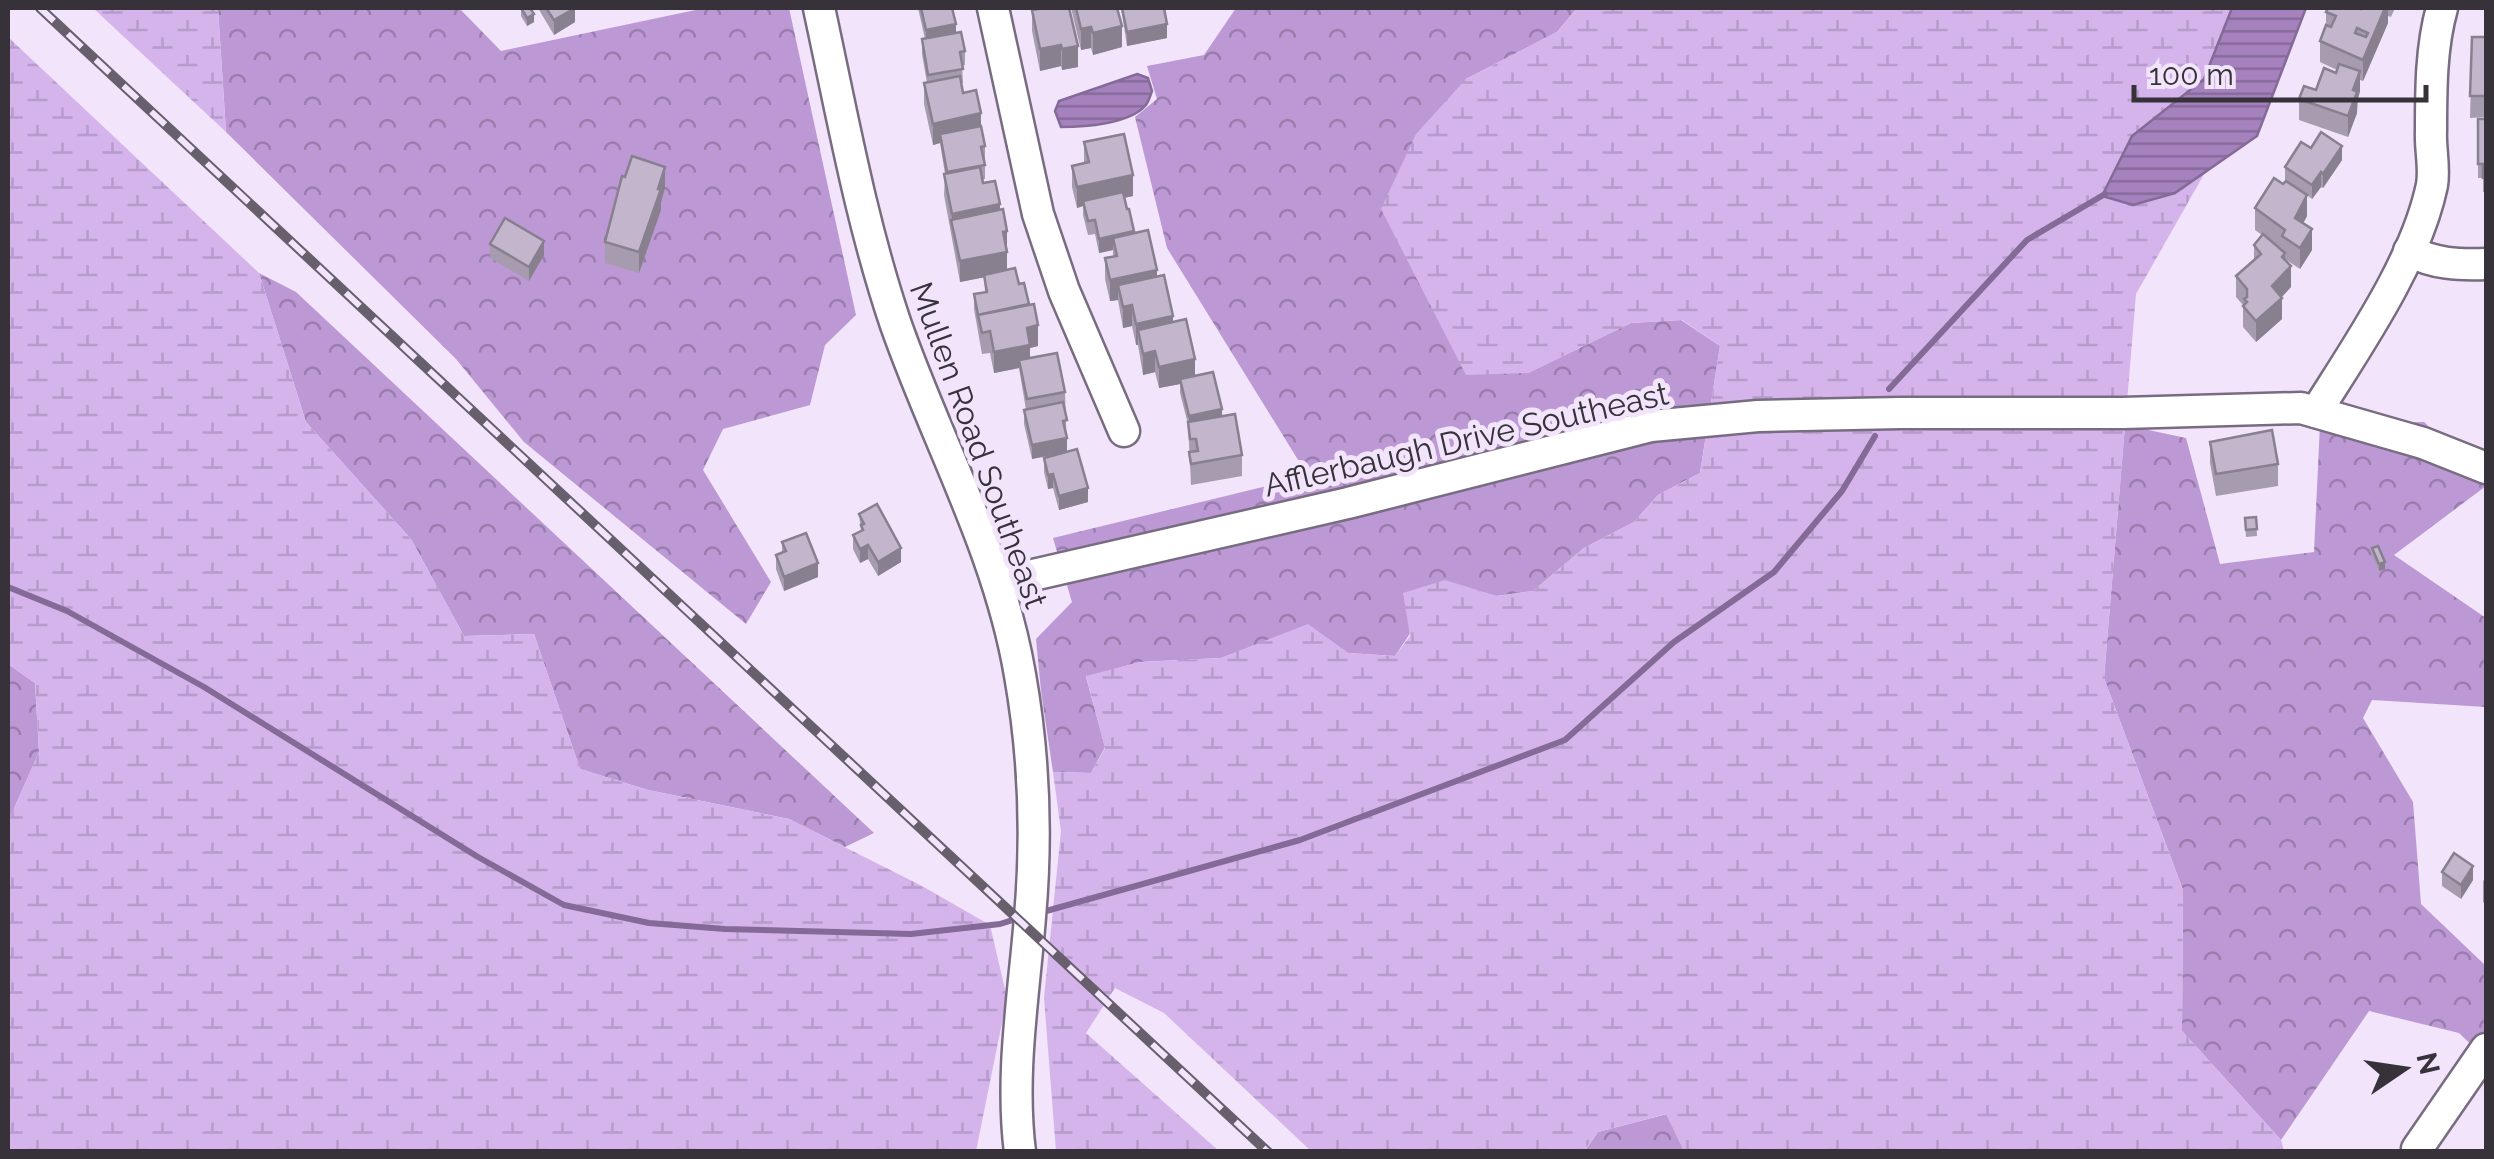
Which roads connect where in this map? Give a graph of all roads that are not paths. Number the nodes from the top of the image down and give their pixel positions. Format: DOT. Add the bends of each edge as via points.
graph roads {
  1 [pos="819,8"];
  2 [pos="993,8"];
  3 [pos="2442,8"];
  4 [pos="2410,250"];
  5 [pos="2486,264"];
  6 [pos="2316,412"];
  7 [pos="1124,432"];
  8 [pos="2486,468"];
  9 [pos="998,583"];
  10 [pos="2486,1049"];
  11 [pos="2417,1149"];
  12 [pos="1020,1152"];
  1 -- 9 [label="street, Mullen Road Southeast" via="883,284"];
  2 -- 7 [label="street" via="1038,214"];
  3 -- 4 [label="street" via="2435,33 2433,181"];
  4 -- 5 [label="street" via="2429,261"];
  4 -- 6 [label="street"];
  6 -- 8 [label="street, Afflerbaugh Drive Southeast"];
  6 -- 9 [label="street, Afflerbaugh Drive Southeast" via="1819,414 1666,424"];
  9 -- 12 [label="street, Mullen Road Southeast" via="1030,762 1033,881"];
  10 -- 11 [label="street"];
}
